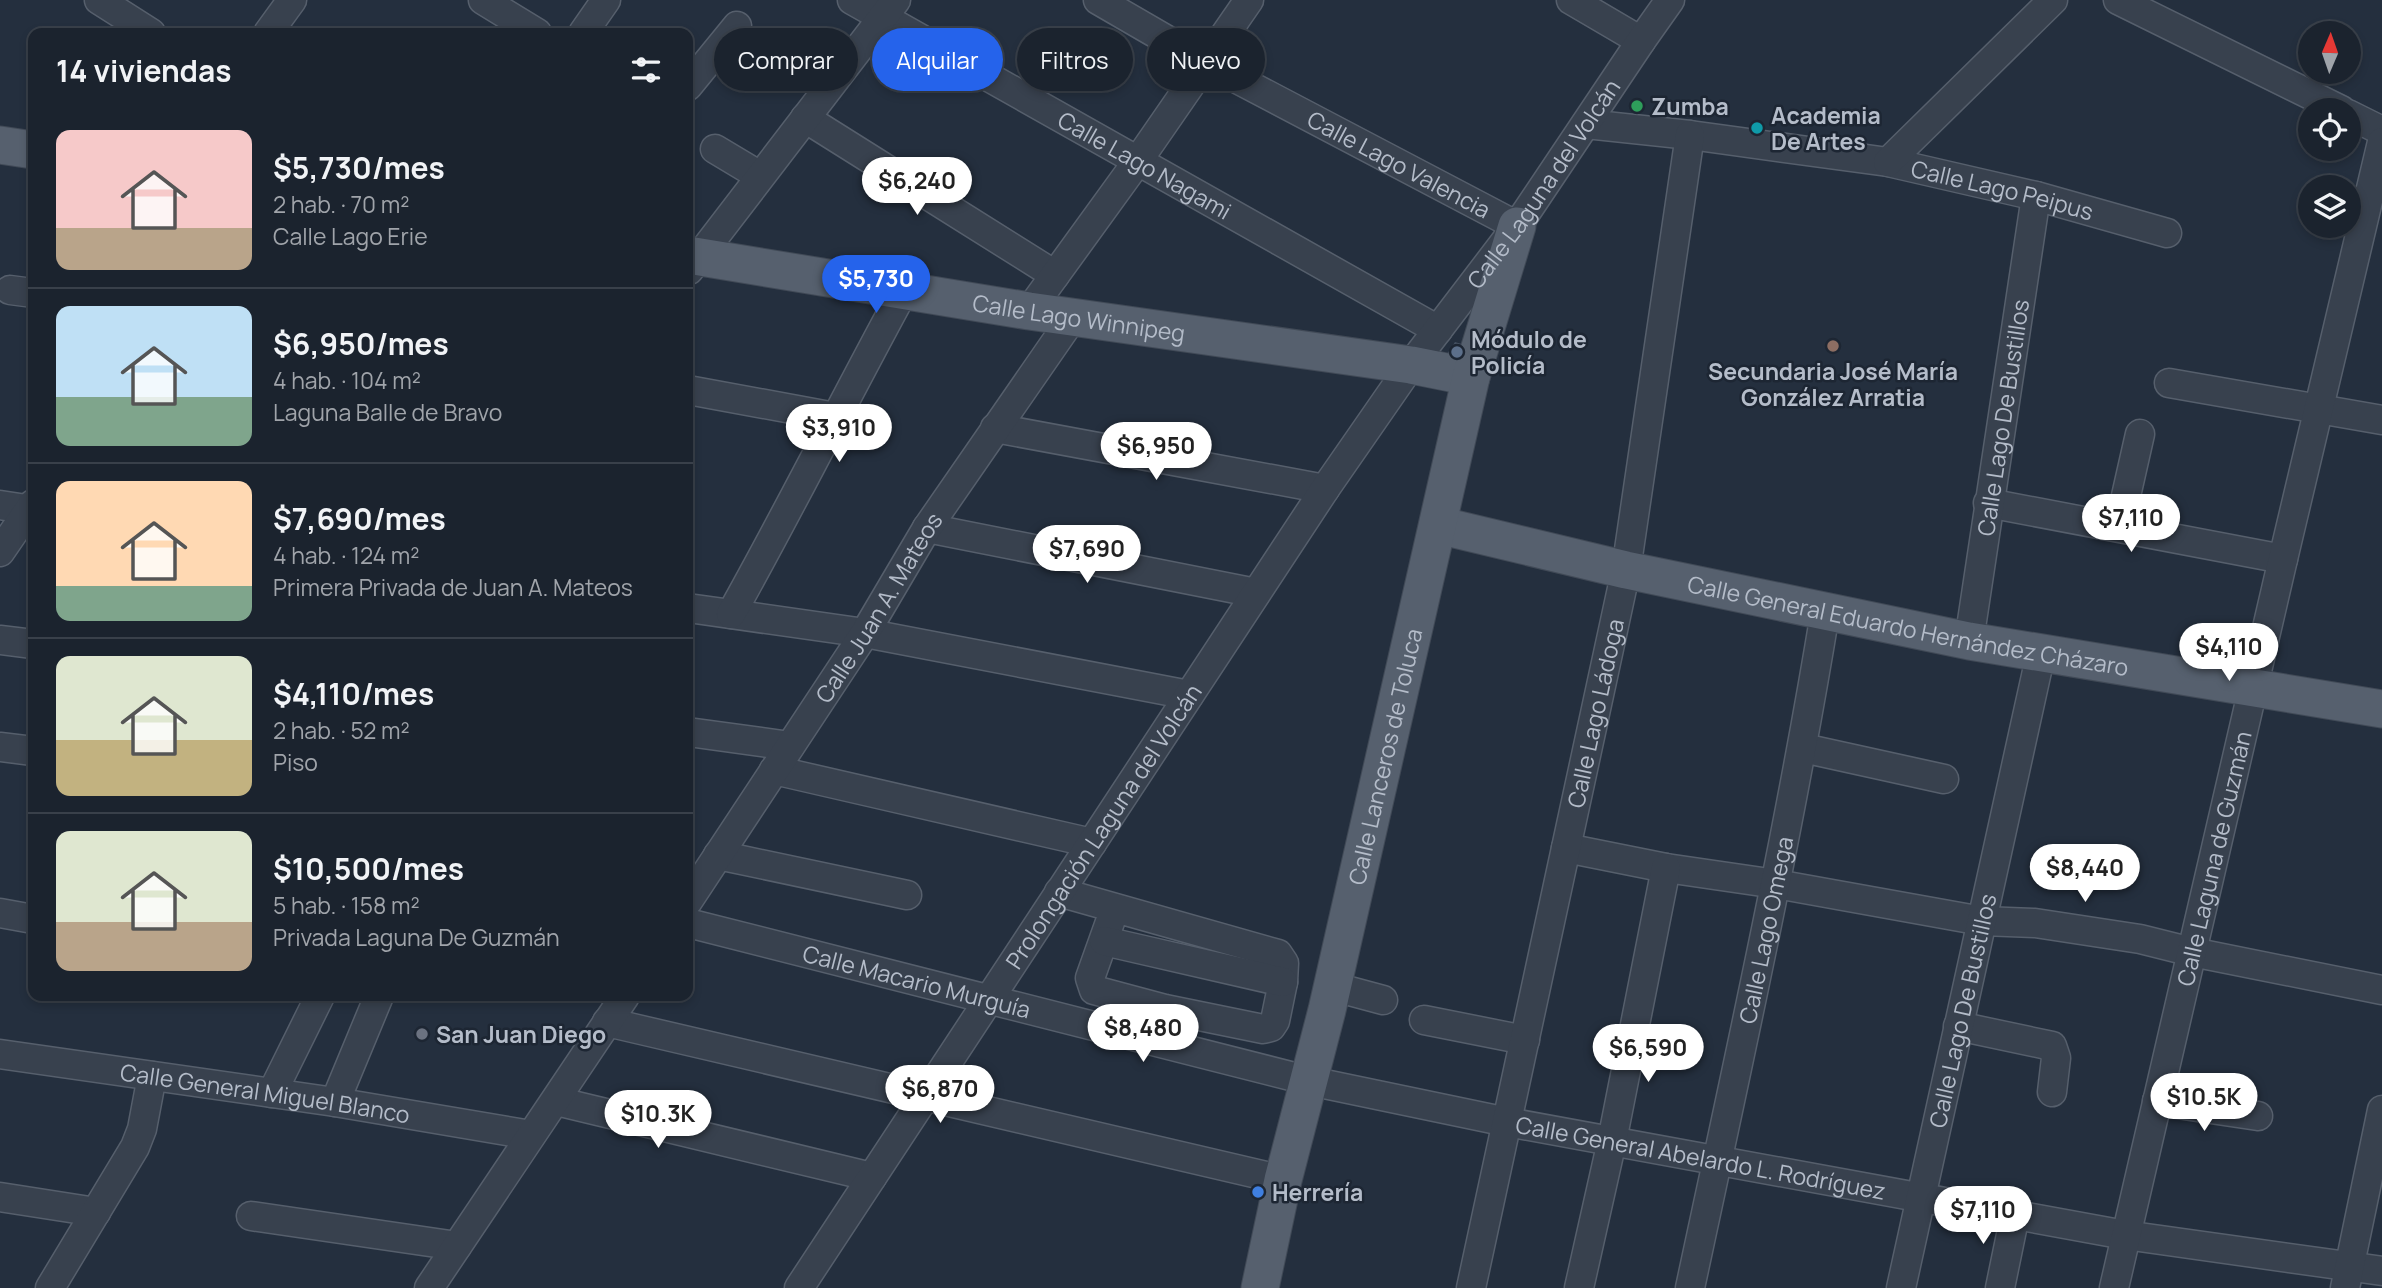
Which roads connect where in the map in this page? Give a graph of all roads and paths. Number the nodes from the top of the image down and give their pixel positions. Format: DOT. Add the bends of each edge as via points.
graph roads {
  1 [pos="99,0"];
  2 [pos="292,0"];
  3 [pos="483,0"];
  4 [pos="607,0"];
  5 [pos="852,0"];
  6 [pos="1098,0"];
  7 [pos="1248,0"];
  8 [pos="1571,0"];
  9 [pos="1670,0"];
  10 [pos="2053,0"];
  11 [pos="2118,0"];
  12 [pos="889,9"];
  13 [pos="737,26"];
  14 [pos="143,28"];
  15 [pos="272,28"];
  16 [pos="529,28"];
  17 [pos="587,28"];
  18 [pos="1147,28"];
  19 [pos="1229,28"];
  20 [pos="1640,41"];
  21 [pos="693,80"];
  22 [pos="1185,91"];
  23 [pos="1260,91"];
  24 [pos="2317,98"];
  25 [pos="805,118"];
  26 [pos="2361,120"];
  27 [pos="1586,124"];
  28 [pos="2382,131"];
  29 [pos="1690,135"];
  30 [pos="2382,142"];
  31 [pos="0,145"];
  32 [pos="28,149"];
  33 [pos="715,149"];
  34 [pos="1137,162"];
  35 [pos="1888,162"];
  36 [pos="760,176"];
  37 [pos="2036,196"];
  38 [pos="1517,226"];
  39 [pos="2167,233"];
  40 [pos="693,259"];
  41 [pos="693,261"];
  42 [pos="1055,275"];
  43 [pos="904,290"];
  44 [pos="1029,311"];
  45 [pos="1073,317"];
  46 [pos="1438,330"];
  47 [pos="1411,365"];
  48 [pos="1471,377"];
  49 [pos="2169,383"];
  50 [pos="693,391"];
  51 [pos="2318,409"];
  52 [pos="835,417"];
  53 [pos="2382,420"];
  54 [pos="995,428"];
  55 [pos="2140,434"];
  56 [pos="1325,489"];
  57 [pos="1989,503"];
  58 [pos="0,505"];
  59 [pos="28,508"];
  60 [pos="28,514"];
  61 [pos="1438,525"];
  62 [pos="2119,527"];
  63 [pos="927,528"];
  64 [pos="0,552"];
  65 [pos="2283,559"];
  66 [pos="1626,570"];
  67 [pos="1256,593"];
  68 [pos="693,609"];
  69 [pos="1825,613"];
  70 [pos="731,614"];
  71 [pos="864,633"];
  72 [pos="0,640"];
  73 [pos="1969,641"];
  74 [pos="28,643"];
  75 [pos="2041,653"];
  76 [pos="2253,688"];
  77 [pos="1189,695"];
  78 [pos="2382,709"];
  79 [pos="693,733"];
  80 [pos="790,746"];
  81 [pos="0,747"];
  82 [pos="1803,748"];
  83 [pos="28,750"];
  84 [pos="774,770"];
  85 [pos="1944,779"];
  86 [pos="1092,843"];
  87 [pos="1566,848"];
  88 [pos="718,855"];
  89 [pos="1666,868"];
  90 [pos="1776,884"];
  91 [pos="1059,892"];
  92 [pos="693,893"];
  93 [pos="907,895"];
  94 [pos="1115,908"];
  95 [pos="0,913"];
  96 [pos="28,918"];
  97 [pos="1982,921"];
  98 [pos="693,924"];
  99 [pos="1104,941"];
  100 [pos="2192,951"];
  101 [pos="1283,982"];
  102 [pos="1331,986"];
  103 [pos="2382,990"];
  104 [pos="989,999"];
  105 [pos="1383,1000"];
  106 [pos="318,1001"];
  107 [pos="377,1001"];
  108 [pos="622,1001"];
  109 [pos="1424,1020"];
  110 [pos="607,1023"];
  111 [pos="1958,1026"];
  112 [pos="1525,1040"];
  113 [pos="0,1054"];
  114 [pos="152,1076"];
  115 [pos="1310,1081"];
  116 [pos="2052,1092"];
  117 [pos="272,1093"];
  118 [pos="925,1096"];
  119 [pos="556,1101"];
  120 [pos="2157,1101"];
  121 [pos="335,1102"];
  122 [pos="2258,1116"];
  123 [pos="2381,1117"];
  124 [pos="1507,1122"];
  125 [pos="531,1135"];
  126 [pos="1612,1141"];
  127 [pos="1717,1160"];
  128 [pos="872,1177"];
  129 [pos="1283,1180"];
  130 [pos="0,1197"];
  131 [pos="1921,1198"];
  132 [pos="96,1212"];
  133 [pos="2015,1215"];
  134 [pos="251,1216"];
  135 [pos="2125,1235"];
  136 [pos="457,1246"];
  137 [pos="2382,1271"];
  138 [pos="2347,1278"];
  139 [pos="50,1288"];
  140 [pos="429,1288"];
  141 [pos="799,1288"];
  142 [pos="1260,1288"];
  143 [pos="1471,1288"];
  144 [pos="1579,1288"];
  145 [pos="1690,1288"];
  146 [pos="1901,1288"];
  147 [pos="2000,1288"];
  148 [pos="2114,1288"];
  1 -- 14 [label="street"];
  2 -- 15 [label="street"];
  3 -- 16 [label="street"];
  4 -- 17 [label="street"];
  5 -- 12 [label="street, Calle Lago Nagami"];
  6 -- 18 [label="street, Calle Lago Valencia"];
  7 -- 19 [label="street"];
  8 -- 20 [label="street"];
  9 -- 20 [label="street, Calle Laguna del Volcán"];
  10 -- 35 [label="street"];
  11 -- 24 [label="street"];
  12 -- 25 [label="street"];
  12 -- 34 [label="street, Calle Lago Nagami"];
  13 -- 21 [label="street"];
  20 -- 27 [label="street, Calle Laguna del Volcán"];
  22 -- 34 [label="street"];
  23 -- 38 [label="street, Calle Lago Valencia"];
  25 -- 36 [label="street"];
  25 -- 42 [label="street"];
  26 -- 28 [label="street"];
  27 -- 29 [label="street, Calle Lago Peipus"];
  27 -- 38 [label="street, Calle Laguna del Volcán"];
  29 -- 35 [label="street, Calle Lago Peipus"];
  29 -- 66 [label="street, Calle Lago Ládoga"];
  30 -- 51 [label="street, Calle Laguna de Guzmán"];
  31 -- 32 [label="main road"];
  33 -- 36 [label="street"];
  34 -- 42 [label="street"];
  34 -- 46 [label="street, Calle Lago Nagami"];
  35 -- 37 [label="street, Calle Lago Peipus"];
  36 -- 40 [label="street"];
  37 -- 39 [label="street, Calle Lago Peipus"];
  37 -- 57 [label="street, Calle Lago De Bustillos"];
  38 -- 46 [label="street, Calle Laguna del Volcán"];
  38 -- 48 [label="main road, Calle Lanceros de Toluca"];
  41 -- 43 [label="main road, Calle Lago Winnipeg"];
  42 -- 44 [label="street"];
  43 -- 44 [label="main road, Calle Lago Winnipeg"];
  43 -- 52 [label="street"];
  44 -- 45 [label="main road, Calle Lago Winnipeg"];
  45 -- 47 [label="main road, Calle Lago Winnipeg"];
  45 -- 54 [label="street, Calle Juan A. Mateos"];
  46 -- 47 [label="street, Calle Laguna del Volcán"];
  47 -- 48 [label="main road, Calle Lago Winnipeg"];
  47 -- 56 [label="street, Prolongación Laguna del Volcán"];
  48 -- 61 [label="main road, Calle Lanceros de Toluca"];
  49 -- 51 [label="street"];
  50 -- 52 [label="street"];
  51 -- 53 [label="street"];
  51 -- 65 [label="street, Calle Laguna de Guzmán"];
  52 -- 70 [label="street"];
  54 -- 56 [label="street"];
  54 -- 63 [label="street, Calle Juan A. Mateos"];
  55 -- 62 [label="street"];
  56 -- 67 [label="street, Prolongación Laguna del Volcán"];
  57 -- 62 [label="street"];
  57 -- 73 [label="street, Calle Lago De Bustillos"];
  58 -- 59 [label="street"];
  60 -- 64 [label="street"];
  61 -- 66 [label="main road, Calle General Eduardo Hernández Cházaro"];
  61 -- 102 [label="main road, Calle Lanceros de Toluca"];
  62 -- 65 [label="street"];
  63 -- 67 [label="street"];
  63 -- 71 [label="street, Calle Juan A. Mateos"];
  65 -- 76 [label="street, Calle Laguna de Guzmán"];
  66 -- 69 [label="main road, Calle General Eduardo Hernández Cházaro"];
  66 -- 87 [label="street, Calle Lago Ládoga"];
  67 -- 77 [label="street, Prolongación Laguna del Volcán"];
  68 -- 70 [label="street"];
  69 -- 73 [label="main road, Calle General Eduardo Hernández Cházaro"];
  69 -- 82 [label="street, Calle Lago Omega"];
  70 -- 71 [label="street"];
  71 -- 77 [label="street"];
  71 -- 80 [label="street, Calle Juan A. Mateos"];
  72 -- 74 [label="street"];
  73 -- 75 [label="main road, Calle General Eduardo Hernández Cházaro"];
  75 -- 76 [label="main road, Calle General Eduardo Hernández Cházaro"];
  75 -- 97 [label="street, Calle Lago De Bustillos"];
  76 -- 78 [label="main road, Calle General Eduardo Hernández Cházaro"];
  76 -- 100 [label="street, Calle Laguna de Guzmán"];
  77 -- 86 [label="street, Prolongación Laguna del Volcán"];
  79 -- 80 [label="street"];
  80 -- 84 [label="street, Calle Juan A. Mateos"];
  81 -- 83 [label="street"];
  82 -- 85 [label="street"];
  82 -- 90 [label="street, Calle Lago Omega"];
  84 -- 86 [label="street"];
  84 -- 88 [label="street, Calle Juan A. Mateos"];
  86 -- 91 [label="street, Prolongación Laguna del Volcán"];
  87 -- 89 [label="street"];
  87 -- 112 [label="street, Calle Lago Ládoga"];
  88 -- 92 [label="street, Calle Juan A. Mateos"];
  88 -- 93 [label="street"];
  89 -- 90 [label="street"];
  89 -- 126 [label="street"];
  90 -- 97 [label="street"];
  90 -- 127 [label="street, Calle Lago Omega"];
  91 -- 94 [label="street"];
  91 -- 104 [label="street, Prolongación Laguna del Volcán"];
  94 -- 99 [label="street"];
  94 -- 101 [label="street" via="1278,954 1284,963"];
  95 -- 96 [label="street"];
  97 -- 100 [label="street" via="2087,929"];
  97 -- 111 [label="street, Calle Lago De Bustillos"];
  98 -- 104 [label="street, Calle Macario Murguía"];
  99 -- 101 [label="street"];
  99 -- 101 [label="street" via="1090,978 1094,990 1165,1009 1263,1029 1275,1021"];
  100 -- 103 [label="street"];
  100 -- 120 [label="street, Calle Laguna de Guzmán"];
  102 -- 105 [label="street"];
  102 -- 115 [label="main road, Calle Lanceros de Toluca"];
  104 -- 115 [label="street, Calle Macario Murguía"];
  104 -- 118 [label="street, Prolongación Laguna del Volcán"];
  106 -- 117 [label="street"];
  107 -- 121 [label="street"];
  108 -- 110 [label="street"];
  109 -- 112 [label="street"];
  110 -- 118 [label="street"];
  110 -- 119 [label="street"];
  111 -- 116 [label="street" via="2052,1046 2056,1058"];
  111 -- 131 [label="street, Calle Lago De Bustillos"];
  112 -- 124 [label="street, Calle Lago Ládoga"];
  113 -- 114 [label="street, Calle General Miguel Blanco"];
  114 -- 117 [label="street, Calle General Miguel Blanco"];
  114 -- 132 [label="street" via="135,1147"];
  115 -- 124 [label="street, Calle General Abelardo L. Rodríguez"];
  115 -- 129 [label="main road, Calle Lanceros de Toluca"];
  117 -- 121 [label="street, Calle General Miguel Blanco"];
  118 -- 128 [label="street, Prolongación Laguna del Volcán"];
  118 -- 129 [label="street"];
  119 -- 125 [label="street"];
  119 -- 128 [label="street"];
  120 -- 122 [label="street"];
  120 -- 135 [label="street, Calle Laguna de Guzmán"];
  121 -- 125 [label="street, Calle General Miguel Blanco"];
  123 -- 138 [label="street"];
  124 -- 126 [label="street, Calle General Abelardo L. Rodríguez"];
  124 -- 143 [label="street, Calle Lago Ládoga"];
  125 -- 136 [label="street"];
  126 -- 127 [label="street, Calle General Abelardo L. Rodríguez"];
  126 -- 144 [label="street"];
  127 -- 131 [label="street, Calle General Abelardo L. Rodríguez"];
  127 -- 145 [label="street, Calle Lago Omega"];
  128 -- 141 [label="street, Prolongación Laguna del Volcán"];
  129 -- 142 [label="main road, Calle Lanceros de Toluca"];
  130 -- 132 [label="street"];
  131 -- 133 [label="street, Calle General Abelardo L. Rodríguez"];
  131 -- 146 [label="street, Calle Lago De Bustillos"];
  132 -- 139 [label="street"];
  133 -- 135 [label="street, Calle General Abelardo L. Rodríguez"];
  133 -- 147 [label="street"];
  134 -- 136 [label="street"];
  135 -- 138 [label="street, Calle General Abelardo L. Rodríguez"];
  135 -- 148 [label="street, Calle Laguna de Guzmán"];
  136 -- 140 [label="street"];
  137 -- 138 [label="street, Calle General Abelardo L. Rodríguez"];
}
